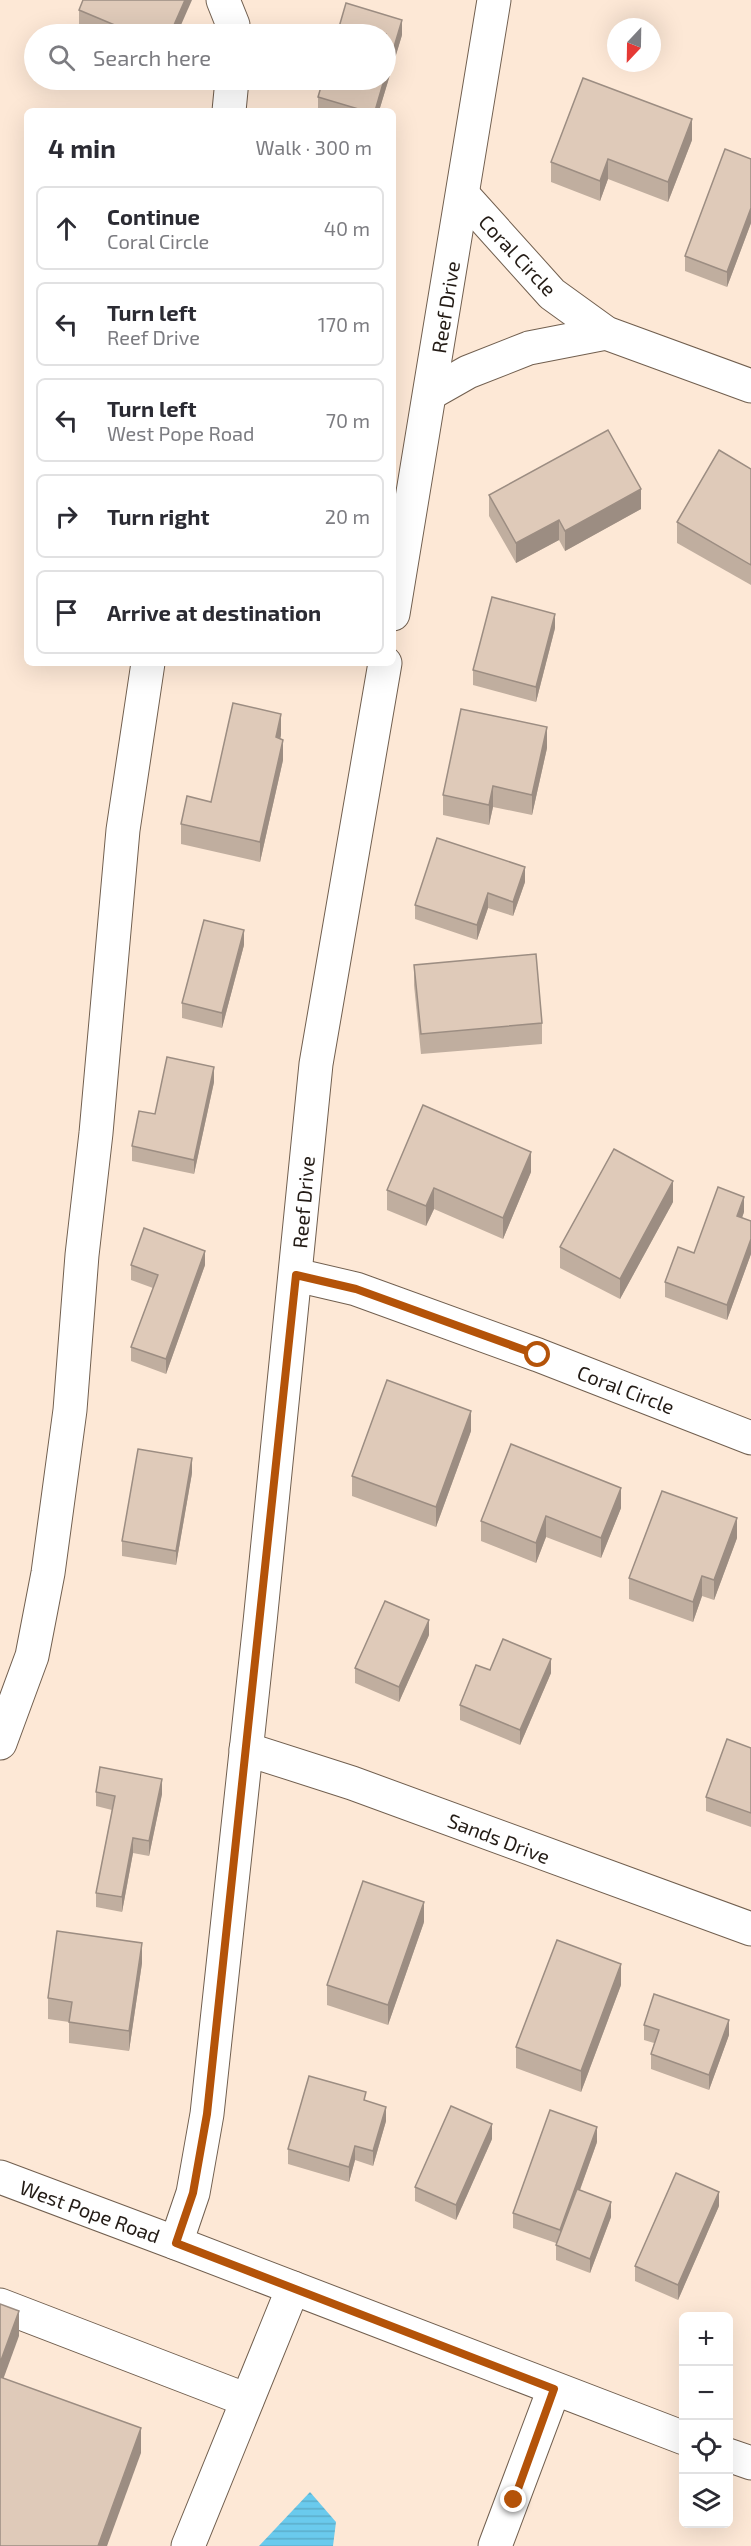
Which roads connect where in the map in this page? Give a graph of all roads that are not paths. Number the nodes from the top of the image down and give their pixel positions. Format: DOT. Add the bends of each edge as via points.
graph roads {
  1 [pos="223,0"];
  2 [pos="494,0"];
  3 [pos="233,24"];
  4 [pos="231,90"];
  5 [pos="229,108"];
  6 [pos="463,195"];
  7 [pos="606,333"];
  8 [pos="751,386"];
  9 [pos="431,393"];
  10 [pos="396,597"];
  11 [pos="148,666"];
  12 [pos="384,666"];
  13 [pos="296,1275"];
  14 [pos="751,1438"];
  15 [pos="0,1743"];
  16 [pos="246,1749"];
  17 [pos="751,1929"];
  18 [pos="0,2177"];
  19 [pos="176,2243"];
  20 [pos="293,2288"];
  21 [pos="0,2305"];
  22 [pos="554,2389"];
  23 [pos="247,2400"];
  24 [pos="679,2436"];
  25 [pos="733,2456"];
  26 [pos="751,2463"];
  27 [pos="188,2546"];
  28 [pos="495,2546"];
  1 -- 3 [label="street"];
  2 -- 6 [label="street, Reef Drive"];
  4 -- 5 [label="street"];
  6 -- 7 [label="street, Coral Circle" via="552,294"];
  6 -- 9 [label="street, Reef Drive"];
  7 -- 8 [label="street, Coral Circle"];
  7 -- 9 [label="street" via="529,348 468,372"];
  9 -- 10 [label="street, Reef Drive"];
  11 -- 15 [label="street" via="123,830 70,1410 53,1539 32,1656"];
  12 -- 13 [label="street, Reef Drive" via="316,1064"];
  13 -- 14 [label="street, Coral Circle" via="356,1289"];
  13 -- 16 [label="street, Reef Drive"];
  16 -- 17 [label="street, Sands Drive" via="352,1783"];
  16 -- 19 [label="street, Reef Drive" via="207,2114 193,2193"];
  18 -- 19 [label="street, West Pope Road"];
  19 -- 20 [label="street, West Pope Road"];
  20 -- 22 [label="street, West Pope Road"];
  20 -- 23 [label="street"];
  21 -- 23 [label="street"];
  22 -- 24 [label="street, West Pope Road"];
  22 -- 28 [label="street"];
  23 -- 27 [label="street"];
  25 -- 26 [label="street"];
}
